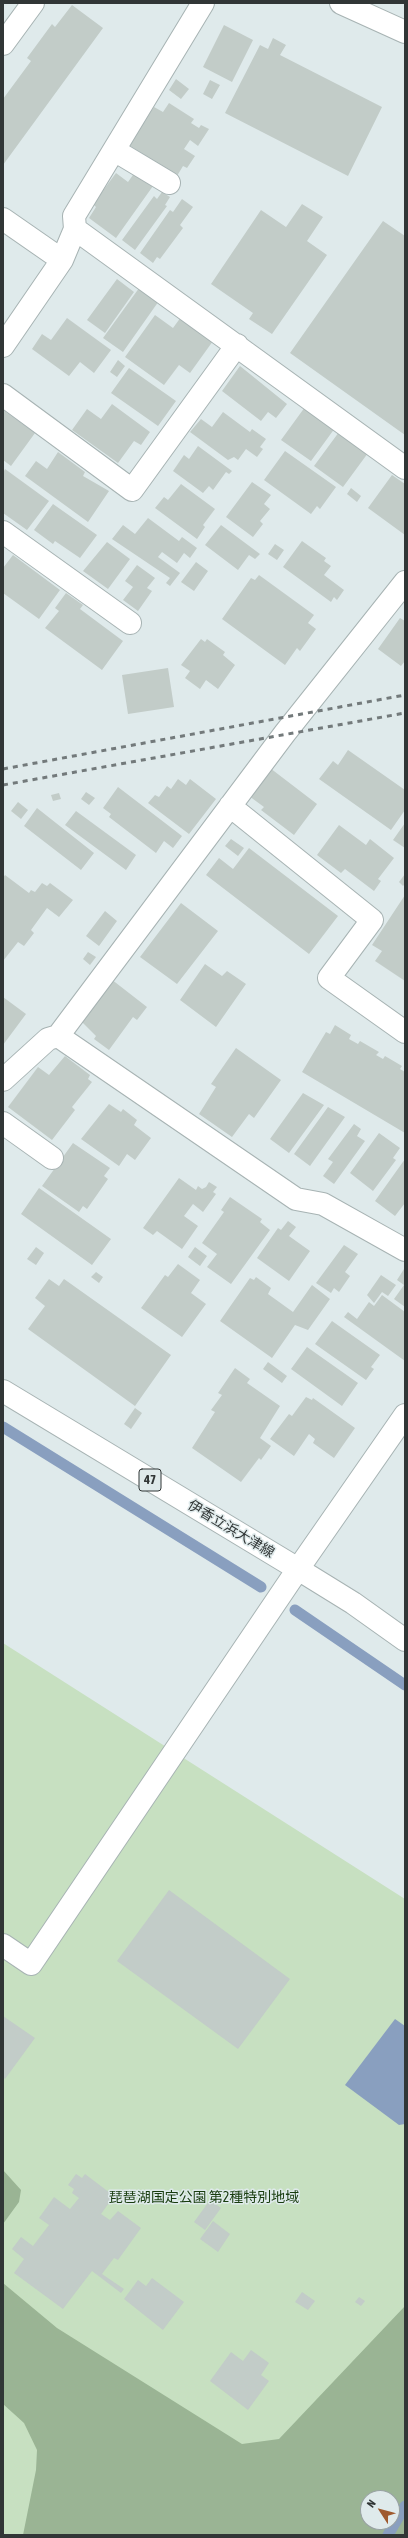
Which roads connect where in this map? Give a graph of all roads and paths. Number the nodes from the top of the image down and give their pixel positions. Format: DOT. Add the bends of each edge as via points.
graph roads {
  1 [pos="33,3"];
  2 [pos="204,3"];
  3 [pos="341,3"];
  4 [pos="405,32"];
  5 [pos="3,44"];
  6 [pos="114,150"];
  7 [pos="169,183"];
  8 [pos="3,219"];
  9 [pos="75,229"];
  10 [pos="62,260"];
  11 [pos="237,345"];
  12 [pos="3,346"];
  13 [pos="3,395"];
  14 [pos="405,468"];
  15 [pos="3,532"];
  16 [pos="405,582"];
  17 [pos="130,623"];
  18 [pos="230,806"];
  19 [pos="405,1032"];
  20 [pos="58,1036"];
  21 [pos="3,1080"];
  22 [pos="3,1123"];
  23 [pos="52,1158"];
  24 [pos="405,1250"];
  25 [pos="3,1391"];
  26 [pos="405,1415"];
  27 [pos="298,1569"];
  28 [pos="405,1640"];
  29 [pos="3,1945"];
  1 -- 5 [label="street"];
  2 -- 6 [label="street"];
  3 -- 4 [label="street"];
  6 -- 7 [label="street"];
  6 -- 9 [label="street" via="74,216"];
  8 -- 10 [label="street"];
  9 -- 10 [label="street"];
  9 -- 11 [label="street"];
  10 -- 12 [label="street"];
  11 -- 13 [label="street" via="132,490"];
  11 -- 14 [label="street"];
  15 -- 17 [label="street"];
  16 -- 18 [label="street" via="331,673"];
  18 -- 19 [label="street" via="372,920 329,978"];
  18 -- 20 [label="street"];
  20 -- 21 [label="street" via="48,1039"];
  20 -- 24 [label="street" via="296,1199 322,1204"];
  22 -- 23 [label="street"];
  25 -- 27 [label="street, 伊香立浜大津線 / 47"];
  26 -- 27 [label="street"];
  27 -- 28 [label="street, 伊香立浜大津線" via="353,1603"];
  27 -- 29 [label="street" via="32,1964"];
}
